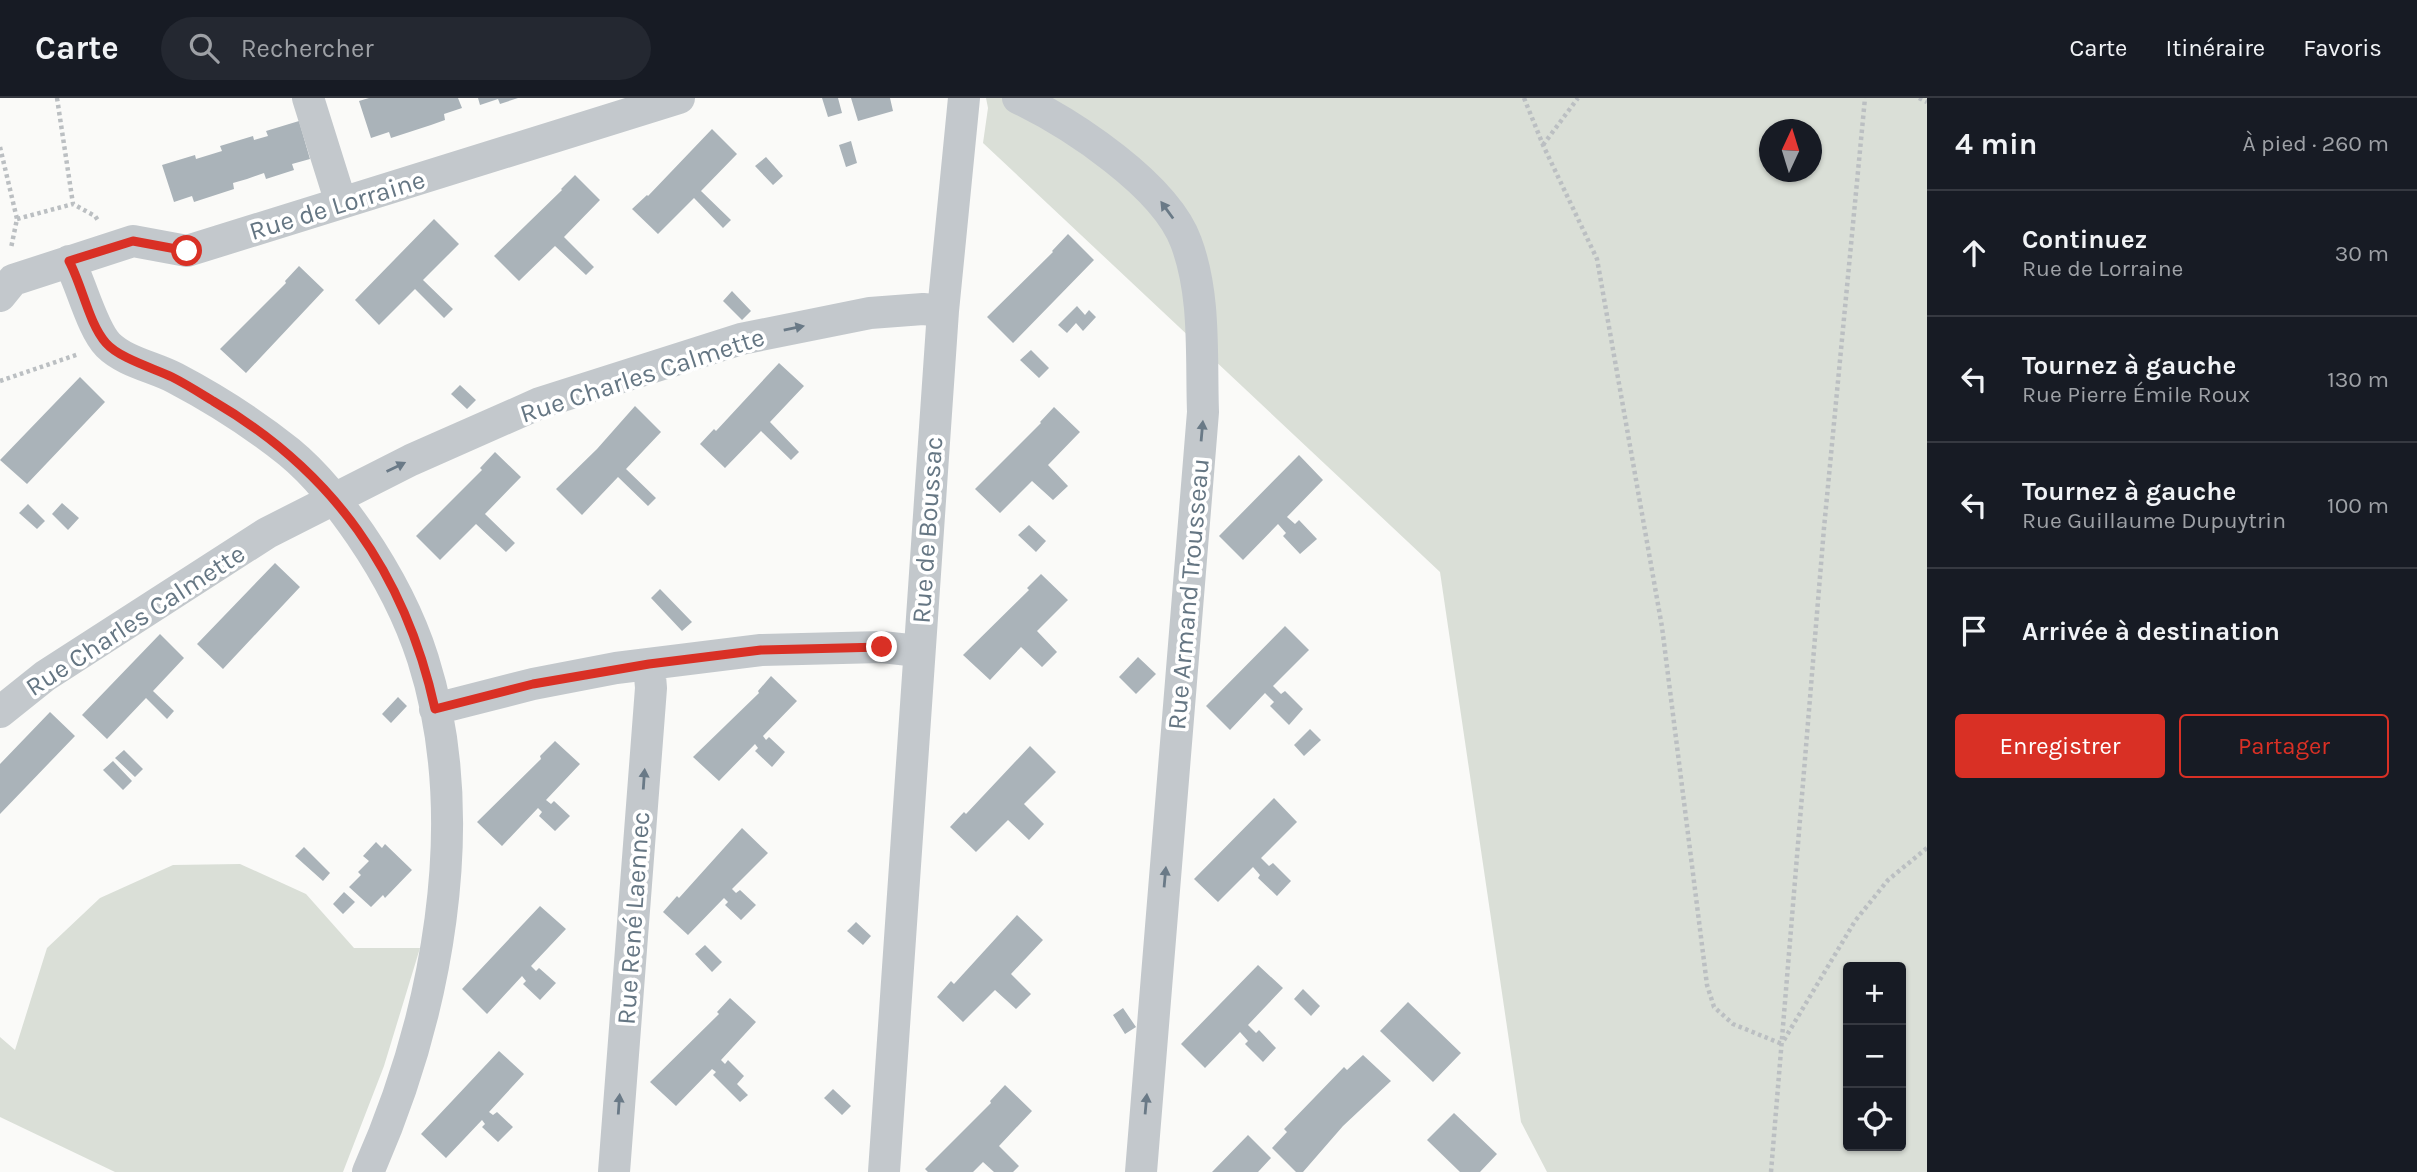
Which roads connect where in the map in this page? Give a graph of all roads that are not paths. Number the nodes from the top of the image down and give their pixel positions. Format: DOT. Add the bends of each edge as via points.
graph roads {
  1 [pos="308,98"];
  2 [pos="679,98"];
  3 [pos="964,98"];
  4 [pos="1018,98"];
  5 [pos="621,107"];
  6 [pos="341,203"];
  7 [pos="69,261"];
  8 [pos="0,296"];
  9 [pos="943,312"];
  10 [pos="334,498"];
  11 [pos="918,651"];
  12 [pos="649,664"];
  13 [pos="435,709"];
  14 [pos="0,712"];
  15 [pos="368,1172"];
  16 [pos="614,1172"];
  17 [pos="884,1172"];
  18 [pos="1141,1172"];
  1 -- 6 [label="street"];
  2 -- 5 [label="street, Rue de Lorraine"];
  3 -- 9 [label="street, Rue de Boussac"];
  18 -- 4 [label="street, Rue Armand Trousseau, one-way" via="1203,412 1196,277 1186,240 1168,209 1140,179 1053,115"];
  5 -- 6 [label="street, Rue de Lorraine"];
  6 -- 7 [label="street, Rue de Lorraine" via="187,251 133,241"];
  7 -- 8 [label="street, Rue de Lorraine" via="13,280"];
  7 -- 10 [label="street" via="106,343 233,412 290,453"];
  10 -- 9 [label="street, Rue Charles Calmette, one-way" via="540,403 741,339 870,313"];
  9 -- 11 [label="street, Rue de Boussac"];
  10 -- 13 [label="street" via="395,590 423,658"];
  10 -- 14 [label="street, Rue Charles Calmette" via="208,570 45,676"];
  11 -- 12 [label="street" via="882,647 761,650"];
  11 -- 17 [label="street, Rue de Boussac"];
  12 -- 13 [label="street" via="533,684"];
  16 -- 12 [label="street, Rue René Laennec, one-way" via="651,688"];
  13 -- 15 [label="street" via="447,832 436,943 403,1079"];
}
